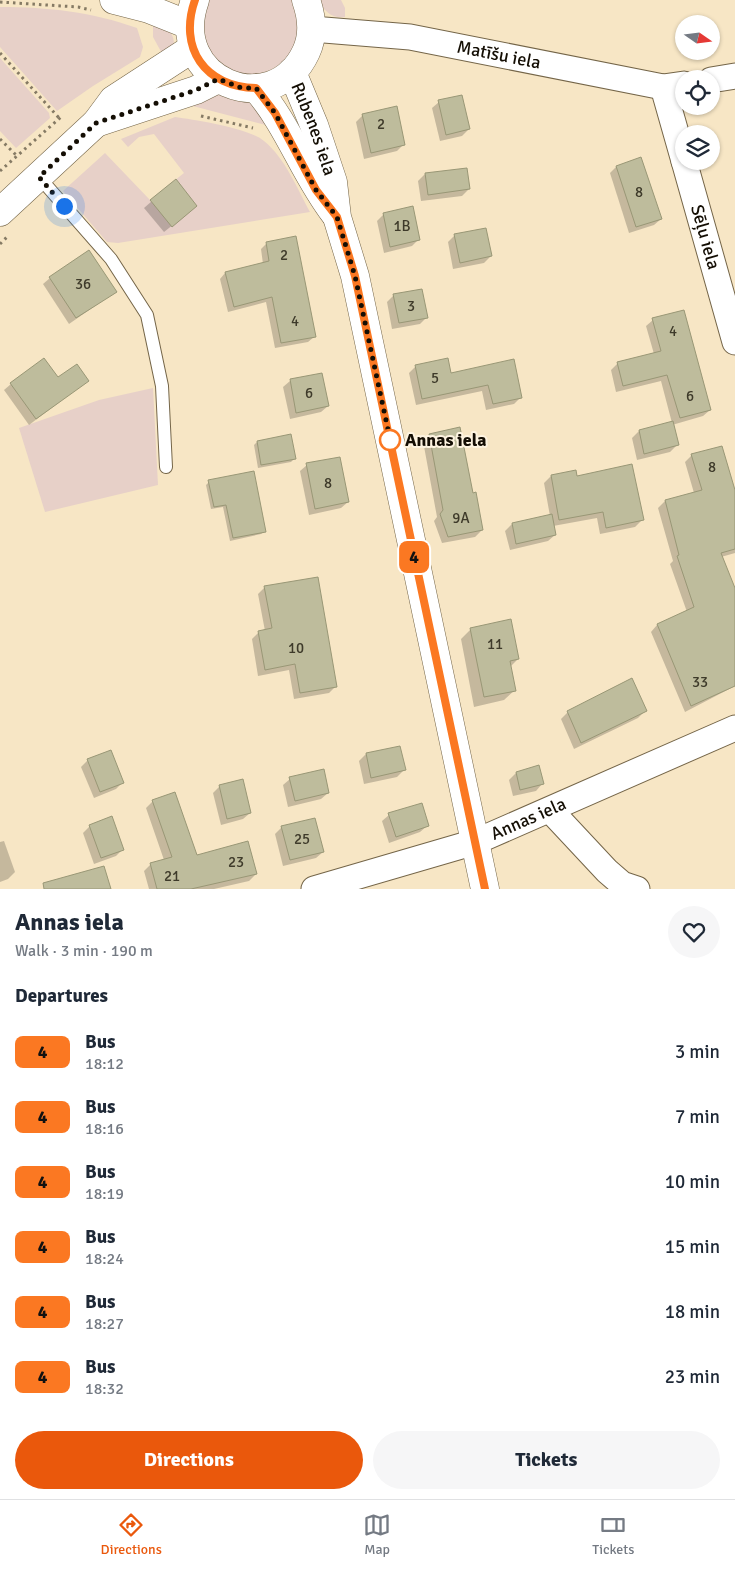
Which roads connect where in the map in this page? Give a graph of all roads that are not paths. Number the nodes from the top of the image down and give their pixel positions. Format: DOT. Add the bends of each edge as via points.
graph roads {
  1 [pos="306,0"];
  2 [pos="106,6"];
  3 [pos="192,24"];
  4 [pos="312,29"];
  5 [pos="292,72"];
  6 [pos="735,76"];
  7 [pos="720,78"];
  8 [pos="218,79"];
  9 [pos="673,86"];
  10 [pos="256,88"];
  11 [pos="96,123"];
  12 [pos="679,125"];
  13 [pos="687,170"];
  14 [pos="39,177"];
  15 [pos="0,212"];
  16 [pos="337,217"];
  17 [pos="735,342"];
  18 [pos="166,467"];
  19 [pos="735,728"];
  20 [pos="550,810"];
  21 [pos="476,842"];
  22 [pos="314,889"];
  23 [pos="485,889"];
  24 [pos="637,889"];
  1 -- 4 [label="main road"];
  2 -- 3 [label="main road" via="149,9"];
  3 -- 8 [label="main road" via="198,60"];
  3 -- 11 [label="main road" via="113,100"];
  4 -- 5 [label="main road" via="309,45"];
  4 -- 9 [label="street, Matīšu iela" via="410,37"];
  5 -- 10 [label="main road" via="268,86"];
  5 -- 16 [label="main road, Rubenes iela" via="333,182"];
  6 -- 7 [label="street"];
  8 -- 10 [label="main road" via="242,88"];
  8 -- 11 [label="main road" via="196,90"];
  9 -- 12 [label="street, Sēļu iela"];
  10 -- 16 [label="main road, Rubenes iela" via="269,103 316,190"];
  11 -- 14 [label="main road"];
  13 -- 17 [label="street, Sēļu iela"];
  14 -- 15 [label="main road"];
  14 -- 18 [label="lane" via="111,259 147,315 162,386"];
  16 -- 21 [label="main road, Rubenes iela" via="355,276"];
  19 -- 20 [label="street, Annas iela"];
  20 -- 21 [label="street, Annas iela"];
  20 -- 24 [label="street" via="606,871 622,884"];
  21 -- 22 [label="street, Annas iela"];
  21 -- 23 [label="main road, Rubenes iela"];
}
